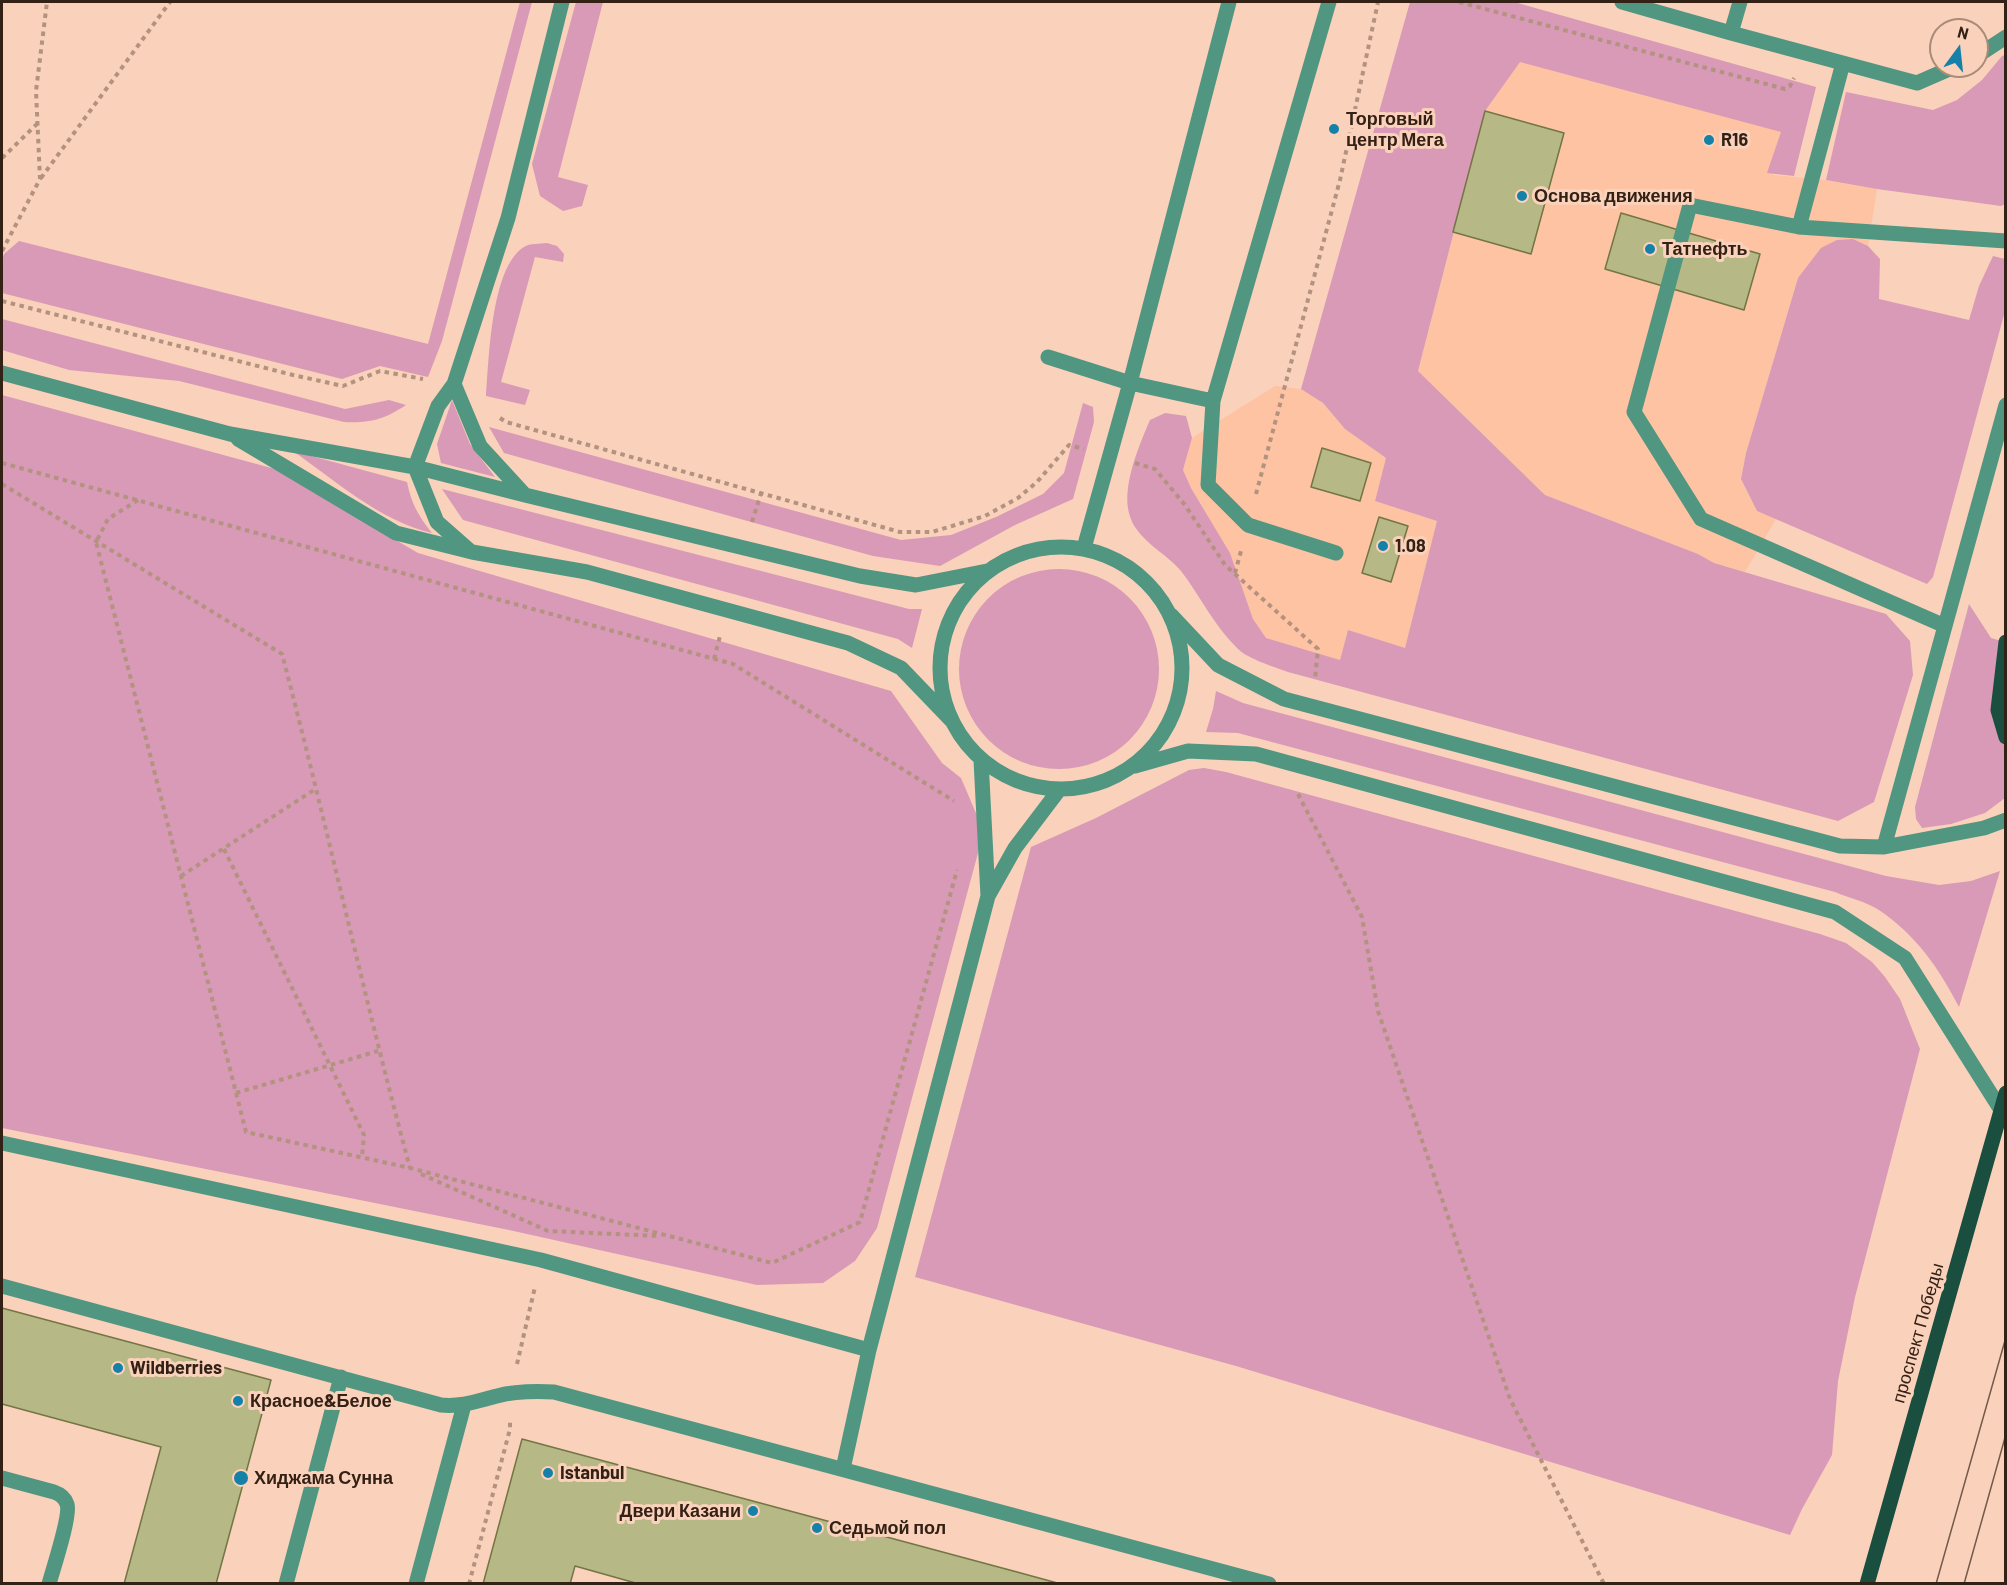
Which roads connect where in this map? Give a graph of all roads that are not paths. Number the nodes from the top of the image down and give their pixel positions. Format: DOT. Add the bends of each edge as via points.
graph roads {
  1 [pos="562,2"];
  2 [pos="1229,2"];
  3 [pos="1329,2"];
  4 [pos="1622,2"];
  5 [pos="1740,2"];
  6 [pos="1731,33"];
  7 [pos="2006,37"];
  8 [pos="1989,48"];
  9 [pos="1843,63"];
  10 [pos="1929,78"];
  11 [pos="1799,227"];
  12 [pos="2006,241"];
  13 [pos="1048,357"];
  14 [pos="2,373"];
  15 [pos="1130,382"];
  16 [pos="454,384"];
  17 [pos="1213,401"];
  18 [pos="2006,405"];
  19 [pos="231,434"];
  20 [pos="415,466"];
  21 [pos="525,495"];
  22 [pos="1084,548"];
  23 [pos="472,552"];
  24 [pos="1336,553"];
  25 [pos="987,571"];
  26 [pos="1171,615"];
  27 [pos="1945,626"];
  28 [pos="2006,642"];
  29 [pos="951,720"];
  30 [pos="2006,737"];
  31 [pos="981,760"];
  32 [pos="1135,766"];
  33 [pos="1059,790"];
  34 [pos="2006,820"];
  35 [pos="1884,848"];
  36 [pos="988,896"];
  37 [pos="2006,1094"];
  38 [pos="2001,1110"];
  39 [pos="2,1143"];
  40 [pos="2,1286"];
  41 [pos="869,1350"];
  42 [pos="341,1377"];
  43 [pos="464,1406"];
  44 [pos="843,1469"];
  45 [pos="2,1478"];
  46 [pos="49,1584"];
  47 [pos="286,1584"];
  48 [pos="416,1584"];
  49 [pos="1269,1584"];
  50 [pos="1867,1584"];
  1 -- 16 [label="street" via="508,218"];
  2 -- 15 [label="street"];
  3 -- 17 [label="street"];
  4 -- 6 [label="street"];
  5 -- 6 [label="street"];
  6 -- 9 [label="street"];
  7 -- 8 [label="street"];
  9 -- 10 [label="street" via="1917,83"];
  9 -- 11 [label="street"];
  11 -- 12 [label="street"];
  11 -- 27 [label="street" via="1689,205 1634,412 1701,519"];
  13 -- 15 [label="street"];
  14 -- 19 [label="street"];
  15 -- 17 [label="street"];
  15 -- 22 [label="street"];
  16 -- 20 [label="street" via="438,406"];
  16 -- 21 [label="street" via="480,446"];
  17 -- 24 [label="street" via="1208,485 1248,525"];
  18 -- 27 [label="street"];
  19 -- 20 [label="street"];
  19 -- 23 [label="street" via="396,533"];
  20 -- 21 [label="street"];
  20 -- 23 [label="street" via="437,522"];
  21 -- 25 [label="street" via="837,570 916,585"];
  22 -- 25 [label="street" via="1050,547 1017,555"];
  22 -- 26 [label="street" via="1120,561 1150,584"];
  23 -- 29 [label="street" via="587,572 848,643 901,668"];
  25 -- 29 [label="street" via="959,601 942,639 940,680"];
  26 -- 32 [label="street" via="1183,655 1180,696 1163,735"];
  26 -- 35 [label="street" via="1218,665 1284,699 1840,846"];
  27 -- 35 [label="street"];
  28 -- 30 [label="main road" via="1998,710"];
  29 -- 31 [label="street"];
  31 -- 33 [label="street" via="1004,776 1031,786"];
  31 -- 36 [label="street"];
  32 -- 33 [label="street" via="1099,784"];
  32 -- 38 [label="street" via="1188,751 1256,754 1835,912 1905,958"];
  33 -- 36 [label="street" via="1015,848"];
  34 -- 35 [label="street"];
  36 -- 41 [label="street"];
  37 -- 38 [label="main road, проспект Победы"];
  38 -- 50 [label="main road, проспект Победы"];
  39 -- 41 [label="street" via="541,1260"];
  40 -- 42 [label="street"];
  41 -- 44 [label="street"];
  42 -- 43 [label="street" via="441,1404"];
  42 -- 47 [label="street"];
  43 -- 44 [label="street" via="526,1391 554,1392"];
  43 -- 48 [label="street"];
  44 -- 49 [label="street"];
  45 -- 46 [label="street" via="54,1492 68,1505"];
}
